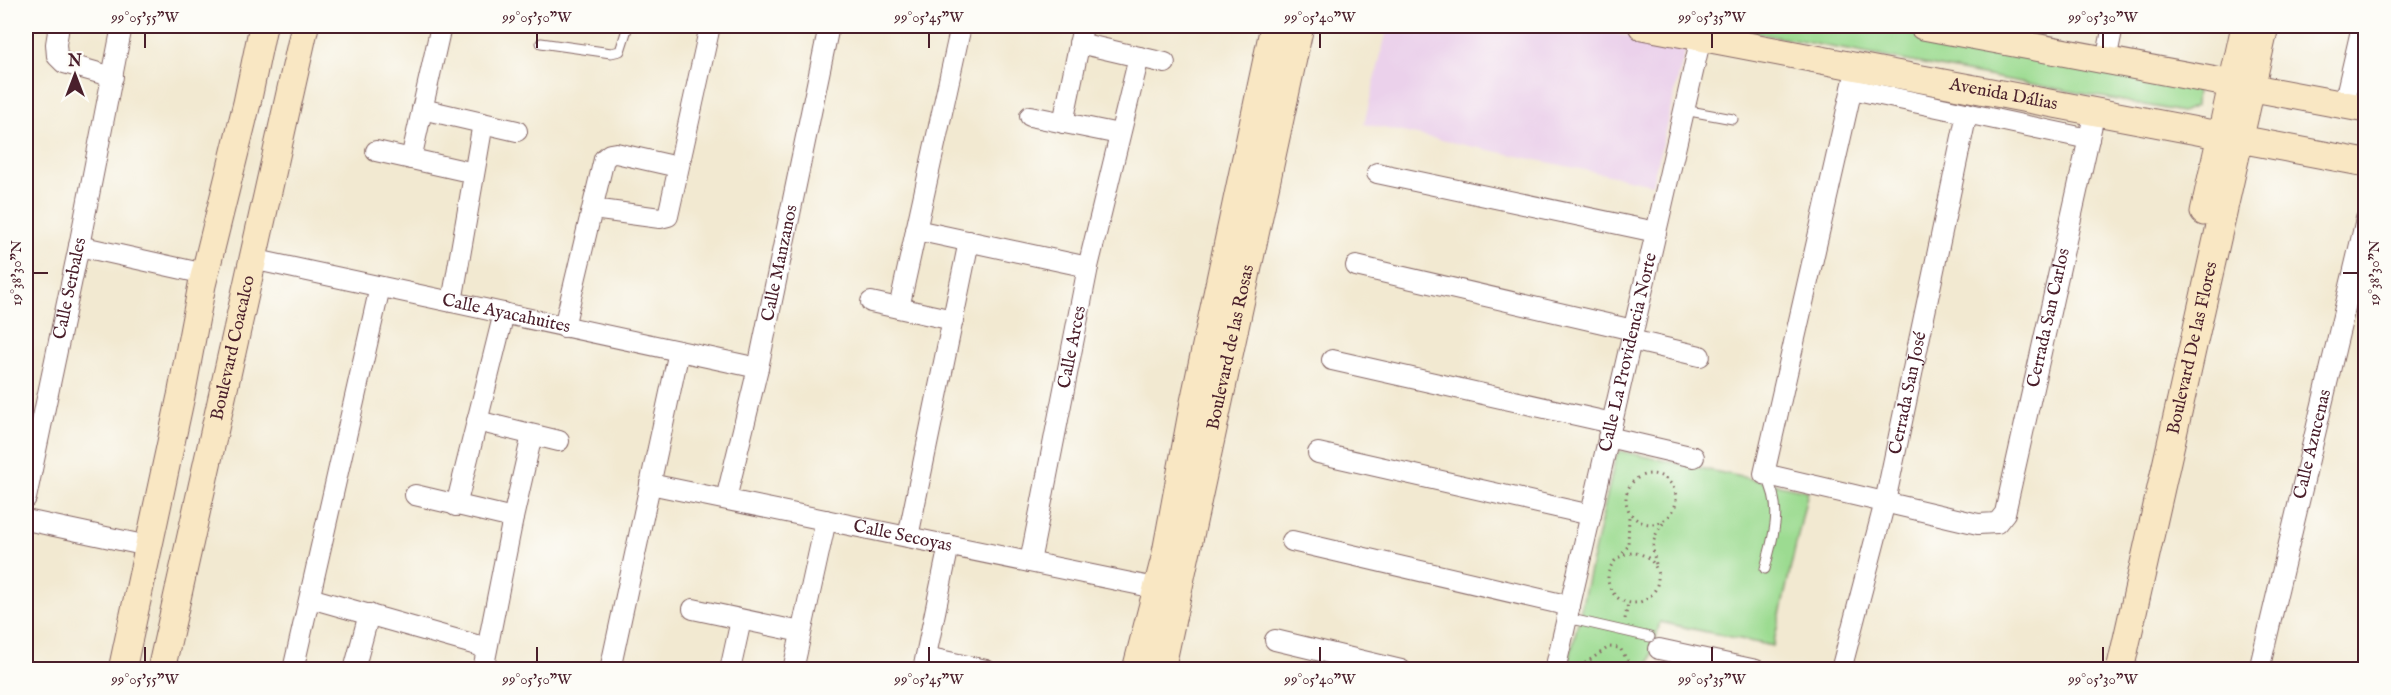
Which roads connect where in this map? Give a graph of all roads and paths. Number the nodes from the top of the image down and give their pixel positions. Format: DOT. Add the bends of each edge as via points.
graph roads {
  1 [pos="59,26"];
  2 [pos="122,26"];
  3 [pos="263,26"];
  4 [pos="305,26"];
  5 [pos="441,26"];
  6 [pos="628,26"];
  7 [pos="710,26"];
  8 [pos="829,26"];
  9 [pos="961,26"];
  10 [pos="1274,26"];
  11 [pos="1300,26"];
  12 [pos="1642,26"];
  13 [pos="1923,26"];
  14 [pos="2113,26"];
  15 [pos="2244,26"];
  16 [pos="2265,26"];
  17 [pos="2362,26"];
  18 [pos="1996,32"];
  19 [pos="1081,34"];
  20 [pos="1701,37"];
  21 [pos="541,43"];
  22 [pos="1139,57"];
  23 [pos="2106,60"];
  24 [pos="1166,63"];
  25 [pos="113,77"];
  26 [pos="1854,78"];
  27 [pos="2241,85"];
  28 [pos="2355,107"];
  29 [pos="422,109"];
  30 [pos="1684,110"];
  31 [pos="2095,111"];
  32 [pos="1966,113"];
  33 [pos="1030,116"];
  34 [pos="1732,119"];
  35 [pos="483,123"];
  36 [pos="1063,123"];
  37 [pos="517,131"];
  38 [pos="1119,134"];
  39 [pos="2230,137"];
  40 [pos="2089,139"];
  41 [pos="376,151"];
  42 [pos="411,159"];
  43 [pos="2366,163"];
  44 [pos="678,167"];
  45 [pos="474,173"];
  46 [pos="1377,173"];
  47 [pos="593,209"];
  48 [pos="2366,219"];
  49 [pos="916,230"];
  50 [pos="1656,232"];
  51 [pos="969,240"];
  52 [pos="79,246"];
  53 [pos="252,259"];
  54 [pos="1356,266"];
  55 [pos="1088,267"];
  56 [pos="204,274"];
  57 [pos="380,287"];
  58 [pos="452,302"];
  59 [pos="871,302"];
  60 [pos="899,308"];
  61 [pos="504,313"];
  62 [pos="953,320"];
  63 [pos="564,327"];
  64 [pos="1632,335"];
  65 [pos="679,351"];
  66 [pos="1700,356"];
  67 [pos="1332,360"];
  68 [pos="758,368"];
  69 [pos="477,422"];
  70 [pos="1610,430"];
  71 [pos="532,435"];
  72 [pos="559,441"];
  73 [pos="1318,453"];
  74 [pos="1694,458"];
  75 [pos="1764,474"];
  76 [pos="650,484"];
  77 [pos="415,495"];
  78 [pos="26,498"];
  79 [pos="726,500"];
  80 [pos="1885,502"];
  81 [pos="456,506"];
  82 [pos="1629,513"];
  83 [pos="1591,515"];
  84 [pos="513,518"];
  85 [pos="26,520"];
  86 [pos="826,520"];
  87 [pos="1666,520"];
  88 [pos="908,537"];
  89 [pos="1292,540"];
  90 [pos="949,545"];
  91 [pos="148,546"];
  92 [pos="1622,555"];
  93 [pos="1030,562"];
  94 [pos="1657,569"];
  95 [pos="1765,569"];
  96 [pos="1168,590"];
  97 [pos="310,598"];
  98 [pos="693,609"];
  99 [pos="1568,612"];
  100 [pos="369,614"];
  101 [pos="741,620"];
  102 [pos="801,632"];
  103 [pos="1275,640"];
  104 [pos="1655,643"];
  105 [pos="487,648"];
  106 [pos="924,663"];
  107 [pos="1714,665"];
  108 [pos="122,669"];
  109 [pos="160,669"];
  110 [pos="293,669"];
  111 [pos="354,669"];
  112 [pos="483,669"];
  113 [pos="610,669"];
  114 [pos="730,669"];
  115 [pos="793,669"];
  116 [pos="986,669"];
  117 [pos="1136,669"];
  118 [pos="1161,669"];
  119 [pos="1401,669"];
  120 [pos="1555,669"];
  121 [pos="1575,669"];
  122 [pos="1633,669"];
  123 [pos="1756,669"];
  124 [pos="1841,669"];
  125 [pos="2102,669"];
  126 [pos="2120,669"];
  127 [pos="2259,669"];
  1 -- 25 [label="street" via="57,56 64,63"];
  2 -- 25 [label="street, Calle Serbales"];
  3 -- 56 [label="street"];
  4 -- 53 [label="street, Boulevard Coacalco"];
  5 -- 29 [label="street"];
  6 -- 21 [label="lane" via="620,51 610,53"];
  7 -- 44 [label="street"];
  8 -- 68 [label="street, Calle Manzanos"];
  9 -- 49 [label="street"];
  10 -- 96 [label="street, Boulevard de las Rosas" via="1194,402 1165,558"];
  11 -- 96 [label="street, Boulevard de las Rosas"];
  12 -- 20 [label="street, Avenida Dálias"];
  13 -- 18 [label="street"];
  14 -- 23 [label="street"];
  15 -- 27 [label="street, Boulevard De las Flores"];
  16 -- 27 [label="street, Boulevard De las Flores"];
  17 -- 28 [label="street"];
  18 -- 23 [label="street"];
  19 -- 22 [label="street"];
  19 -- 36 [label="street"];
  20 -- 26 [label="street, Avenida Dálias"];
  20 -- 30 [label="street, Calle La Providencia Norte"];
  22 -- 24 [label="street"];
  22 -- 38 [label="street, Calle Arces"];
  23 -- 27 [label="street"];
  25 -- 52 [label="street, Calle Serbales"];
  26 -- 31 [label="street, Avenida Dálias"];
  26 -- 32 [label="street"];
  26 -- 75 [label="street"];
  27 -- 28 [label="street"];
  27 -- 39 [label="street, Boulevard De las Flores"];
  29 -- 35 [label="street"];
  29 -- 42 [label="street"];
  30 -- 34 [label="lane"];
  30 -- 50 [label="street, Calle La Providencia Norte"];
  31 -- 39 [label="street, Avenida Dálias"];
  31 -- 40 [label="street, Cerrada San Carlos"];
  32 -- 40 [label="street"];
  32 -- 80 [label="street, Cerrada San José"];
  33 -- 36 [label="street"];
  35 -- 37 [label="street"];
  35 -- 45 [label="street"];
  36 -- 38 [label="street"];
  38 -- 55 [label="street, Calle Arces"];
  39 -- 43 [label="street, Avenida Dálias"];
  39 -- 125 [label="street, Boulevard De las Flores"];
  39 -- 126 [label="street, Boulevard De las Flores"];
  40 -- 80 [label="street, Cerrada San Carlos" via="2005,513 1997,523 1978,524"];
  41 -- 42 [label="street"];
  42 -- 45 [label="street"];
  44 -- 47 [label="street" via="668,216"];
  44 -- 47 [label="street" via="610,154 604,159"];
  45 -- 58 [label="street"];
  46 -- 50 [label="street"];
  47 -- 63 [label="street"];
  48 -- 127 [label="street, Calle Azucenas"];
  49 -- 51 [label="street"];
  49 -- 60 [label="street"];
  50 -- 64 [label="street, Calle La Providencia Norte"];
  51 -- 55 [label="street"];
  51 -- 62 [label="street"];
  52 -- 56 [label="street"];
  52 -- 78 [label="street, Calle Serbales"];
  53 -- 57 [label="street, Calle Ayacahuites"];
  53 -- 109 [label="street, Boulevard Coacalco"];
  54 -- 64 [label="street"];
  55 -- 93 [label="street, Calle Arces"];
  56 -- 91 [label="street"];
  57 -- 58 [label="street, Calle Ayacahuites"];
  57 -- 97 [label="street"];
  58 -- 61 [label="street, Calle Ayacahuites"];
  59 -- 60 [label="street"];
  60 -- 62 [label="street"];
  61 -- 63 [label="street, Calle Ayacahuites"];
  61 -- 69 [label="street"];
  62 -- 88 [label="street"];
  63 -- 65 [label="street, Calle Ayacahuites"];
  64 -- 66 [label="street"];
  64 -- 70 [label="street, Calle La Providencia Norte"];
  65 -- 68 [label="street, Calle Ayacahuites"];
  65 -- 76 [label="street"];
  67 -- 70 [label="street"];
  68 -- 79 [label="street, Calle Manzanos"];
  69 -- 71 [label="street"];
  69 -- 81 [label="street"];
  70 -- 74 [label="street"];
  70 -- 83 [label="street, Calle La Providencia Norte"];
  71 -- 72 [label="street"];
  71 -- 84 [label="street"];
  73 -- 83 [label="street"];
  75 -- 80 [label="street"];
  75 -- 95 [label="lane" via="1773,489 1777,518"];
  76 -- 79 [label="street, Calle Secoyas"];
  76 -- 113 [label="street"];
  77 -- 81 [label="street"];
  79 -- 86 [label="street, Calle Secoyas"];
  80 -- 124 [label="street, Cerrada San José"];
  81 -- 84 [label="street"];
  82 -- 87 [label="path" via="1642,524"];
  82 -- 87 [label="path" via="1625,496 1632,481 1657,474 1671,483 1676,498"];
  82 -- 92 [label="path" via="1628,546"];
  83 -- 99 [label="street, Calle La Providencia Norte"];
  84 -- 105 [label="street"];
  85 -- 91 [label="street"];
  86 -- 88 [label="street, Calle Secoyas"];
  86 -- 102 [label="street"];
  87 -- 94 [label="path" via="1656,531 1652,544"];
  88 -- 90 [label="street, Calle Secoyas"];
  89 -- 99 [label="street"];
  90 -- 93 [label="street, Calle Secoyas"];
  90 -- 106 [label="street"];
  91 -- 108 [label="street"];
  92 -- 94 [label="path" via="1639,553"];
  92 -- 94 [label="path" via="1610,567 1607,584 1624,602 1641,602 1654,593"];
  93 -- 96 [label="street, Calle Secoyas"];
  96 -- 117 [label="street, Boulevard de las Rosas"];
  96 -- 118 [label="street, Boulevard de las Rosas"];
  97 -- 100 [label="street"];
  97 -- 110 [label="street"];
  98 -- 101 [label="street"];
  99 -- 104 [label="lane"];
  99 -- 120 [label="street, Calle La Providencia Norte"];
  100 -- 105 [label="street"];
  100 -- 111 [label="street"];
  101 -- 102 [label="street"];
  101 -- 114 [label="street"];
  102 -- 115 [label="street"];
  103 -- 119 [label="street"];
  104 -- 107 [label="street"];
  105 -- 112 [label="street"];
  106 -- 116 [label="street"];
  107 -- 123 [label="street"];
  121 -- 122 [label="path" via="1614,647 1620,648"];
}
